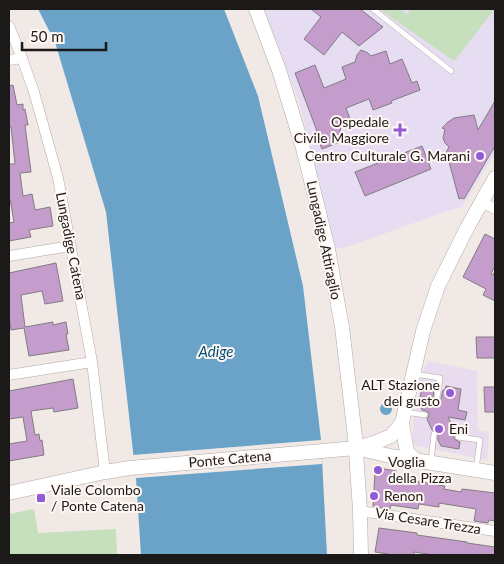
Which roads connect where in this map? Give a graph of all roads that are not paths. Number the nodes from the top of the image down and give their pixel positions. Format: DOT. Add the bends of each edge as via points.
graph roads {
  1 [pos="256,9"];
  2 [pos="373,9"];
  3 [pos="9,26"];
  4 [pos="22,58"];
  5 [pos="9,60"];
  6 [pos="451,71"];
  7 [pos="495,178"];
  8 [pos="482,202"];
  9 [pos="495,209"];
  10 [pos="72,246"];
  11 [pos="9,256"];
  12 [pos="92,362"];
  13 [pos="9,374"];
  14 [pos="414,374"];
  15 [pos="437,396"];
  16 [pos="425,415"];
  17 [pos="404,418"];
  18 [pos="434,434"];
  19 [pos="458,437"];
  20 [pos="356,448"];
  21 [pos="416,460"];
  22 [pos="431,462"];
  23 [pos="476,470"];
  24 [pos="105,472"];
  25 [pos="495,473"];
  26 [pos="9,493"];
  27 [pos="360,511"];
  28 [pos="495,531"];
  29 [pos="361,555"];
  1 -- 20 [label="street, Lungadige Attiraglio" via="303,148 328,249 342,327"];
  2 -- 6 [label="lane"];
  3 -- 4 [label="street, Lungadige Catena"];
  4 -- 5 [label="street"];
  4 -- 10 [label="street, Lungadige Catena" via="58,178"];
  7 -- 8 [label="street"];
  8 -- 9 [label="street"];
  8 -- 14 [label="street" via="438,286 423,330"];
  10 -- 11 [label="street"];
  10 -- 12 [label="street, Lungadige Catena"];
  12 -- 13 [label="street"];
  12 -- 24 [label="street, Lungadige Catena"];
  14 -- 15 [label="lane" via="440,378"];
  14 -- 17 [label="street"];
  16 -- 17 [label="lane"];
  17 -- 20 [label="street" via="391,436"];
  17 -- 21 [label="street" via="407,452"];
  18 -- 22 [label="lane"];
  19 -- 23 [label="lane" via="480,440"];
  20 -- 21 [label="street"];
  20 -- 24 [label="street, Ponte Catena"];
  20 -- 27 [label="street, Lungadige Attiraglio"];
  21 -- 22 [label="street"];
  22 -- 23 [label="street"];
  23 -- 25 [label="street"];
  24 -- 26 [label="street, Ponte Catena"];
  27 -- 28 [label="street, Via Cesare Trezza"];
  27 -- 29 [label="street, Lungadige Attiraglio"];
}
